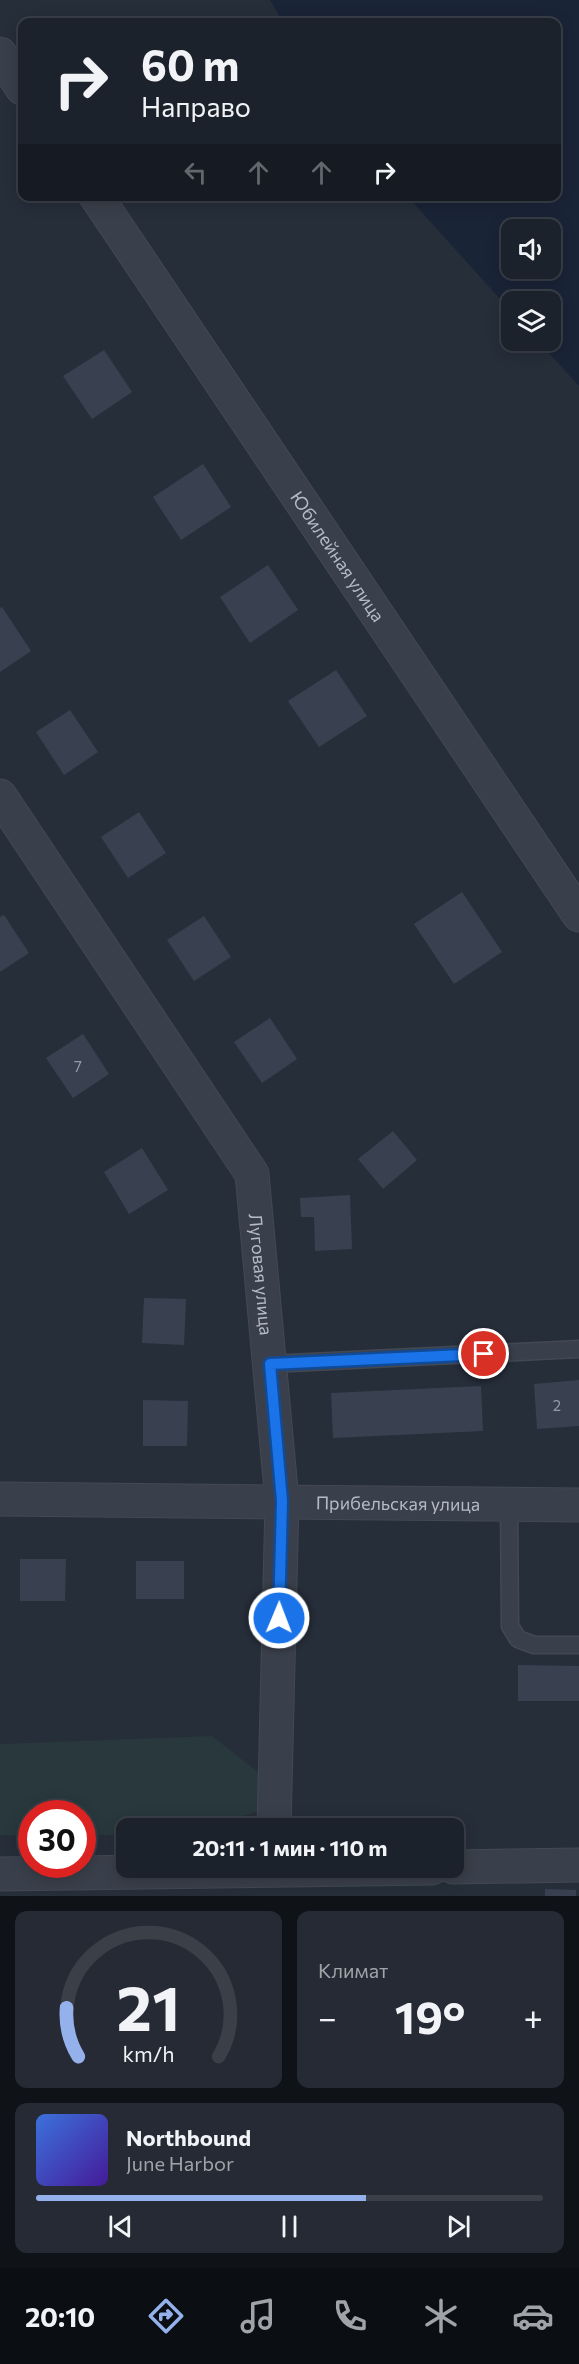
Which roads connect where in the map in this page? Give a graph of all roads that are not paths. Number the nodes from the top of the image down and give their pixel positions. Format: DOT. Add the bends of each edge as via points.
graph roads {
  1 [pos="99,201"];
  2 [pos="0,796"];
  3 [pos="579,915"];
  4 [pos="579,1349"];
  5 [pos="270,1364"];
  6 [pos="0,1499"];
  7 [pos="282,1501"];
  8 [pos="509,1504"];
  9 [pos="579,1505"];
  10 [pos="579,1645"];
  11 [pos="274,1818"];
  12 [pos="579,1865"];
  13 [pos="464,1867"];
  14 [pos="0,1874"];
  15 [pos="116,1876"];
  1 -- 3 [label="street, Юбилейная улица"];
  2 -- 5 [label="street, Луговая улица" via="252,1174"];
  4 -- 5 [label="lane"];
  5 -- 7 [label="street, Луговая улица"];
  6 -- 7 [label="street, Прибельская улица"];
  7 -- 8 [label="street, Прибельская улица"];
  7 -- 11 [label="street, Луговая улица"];
  8 -- 9 [label="street, Прибельская улица"];
  8 -- 10 [label="lane" via="510,1626 518,1639 534,1645"];
  12 -- 13 [label="street"];
  14 -- 15 [label="street"];
}
